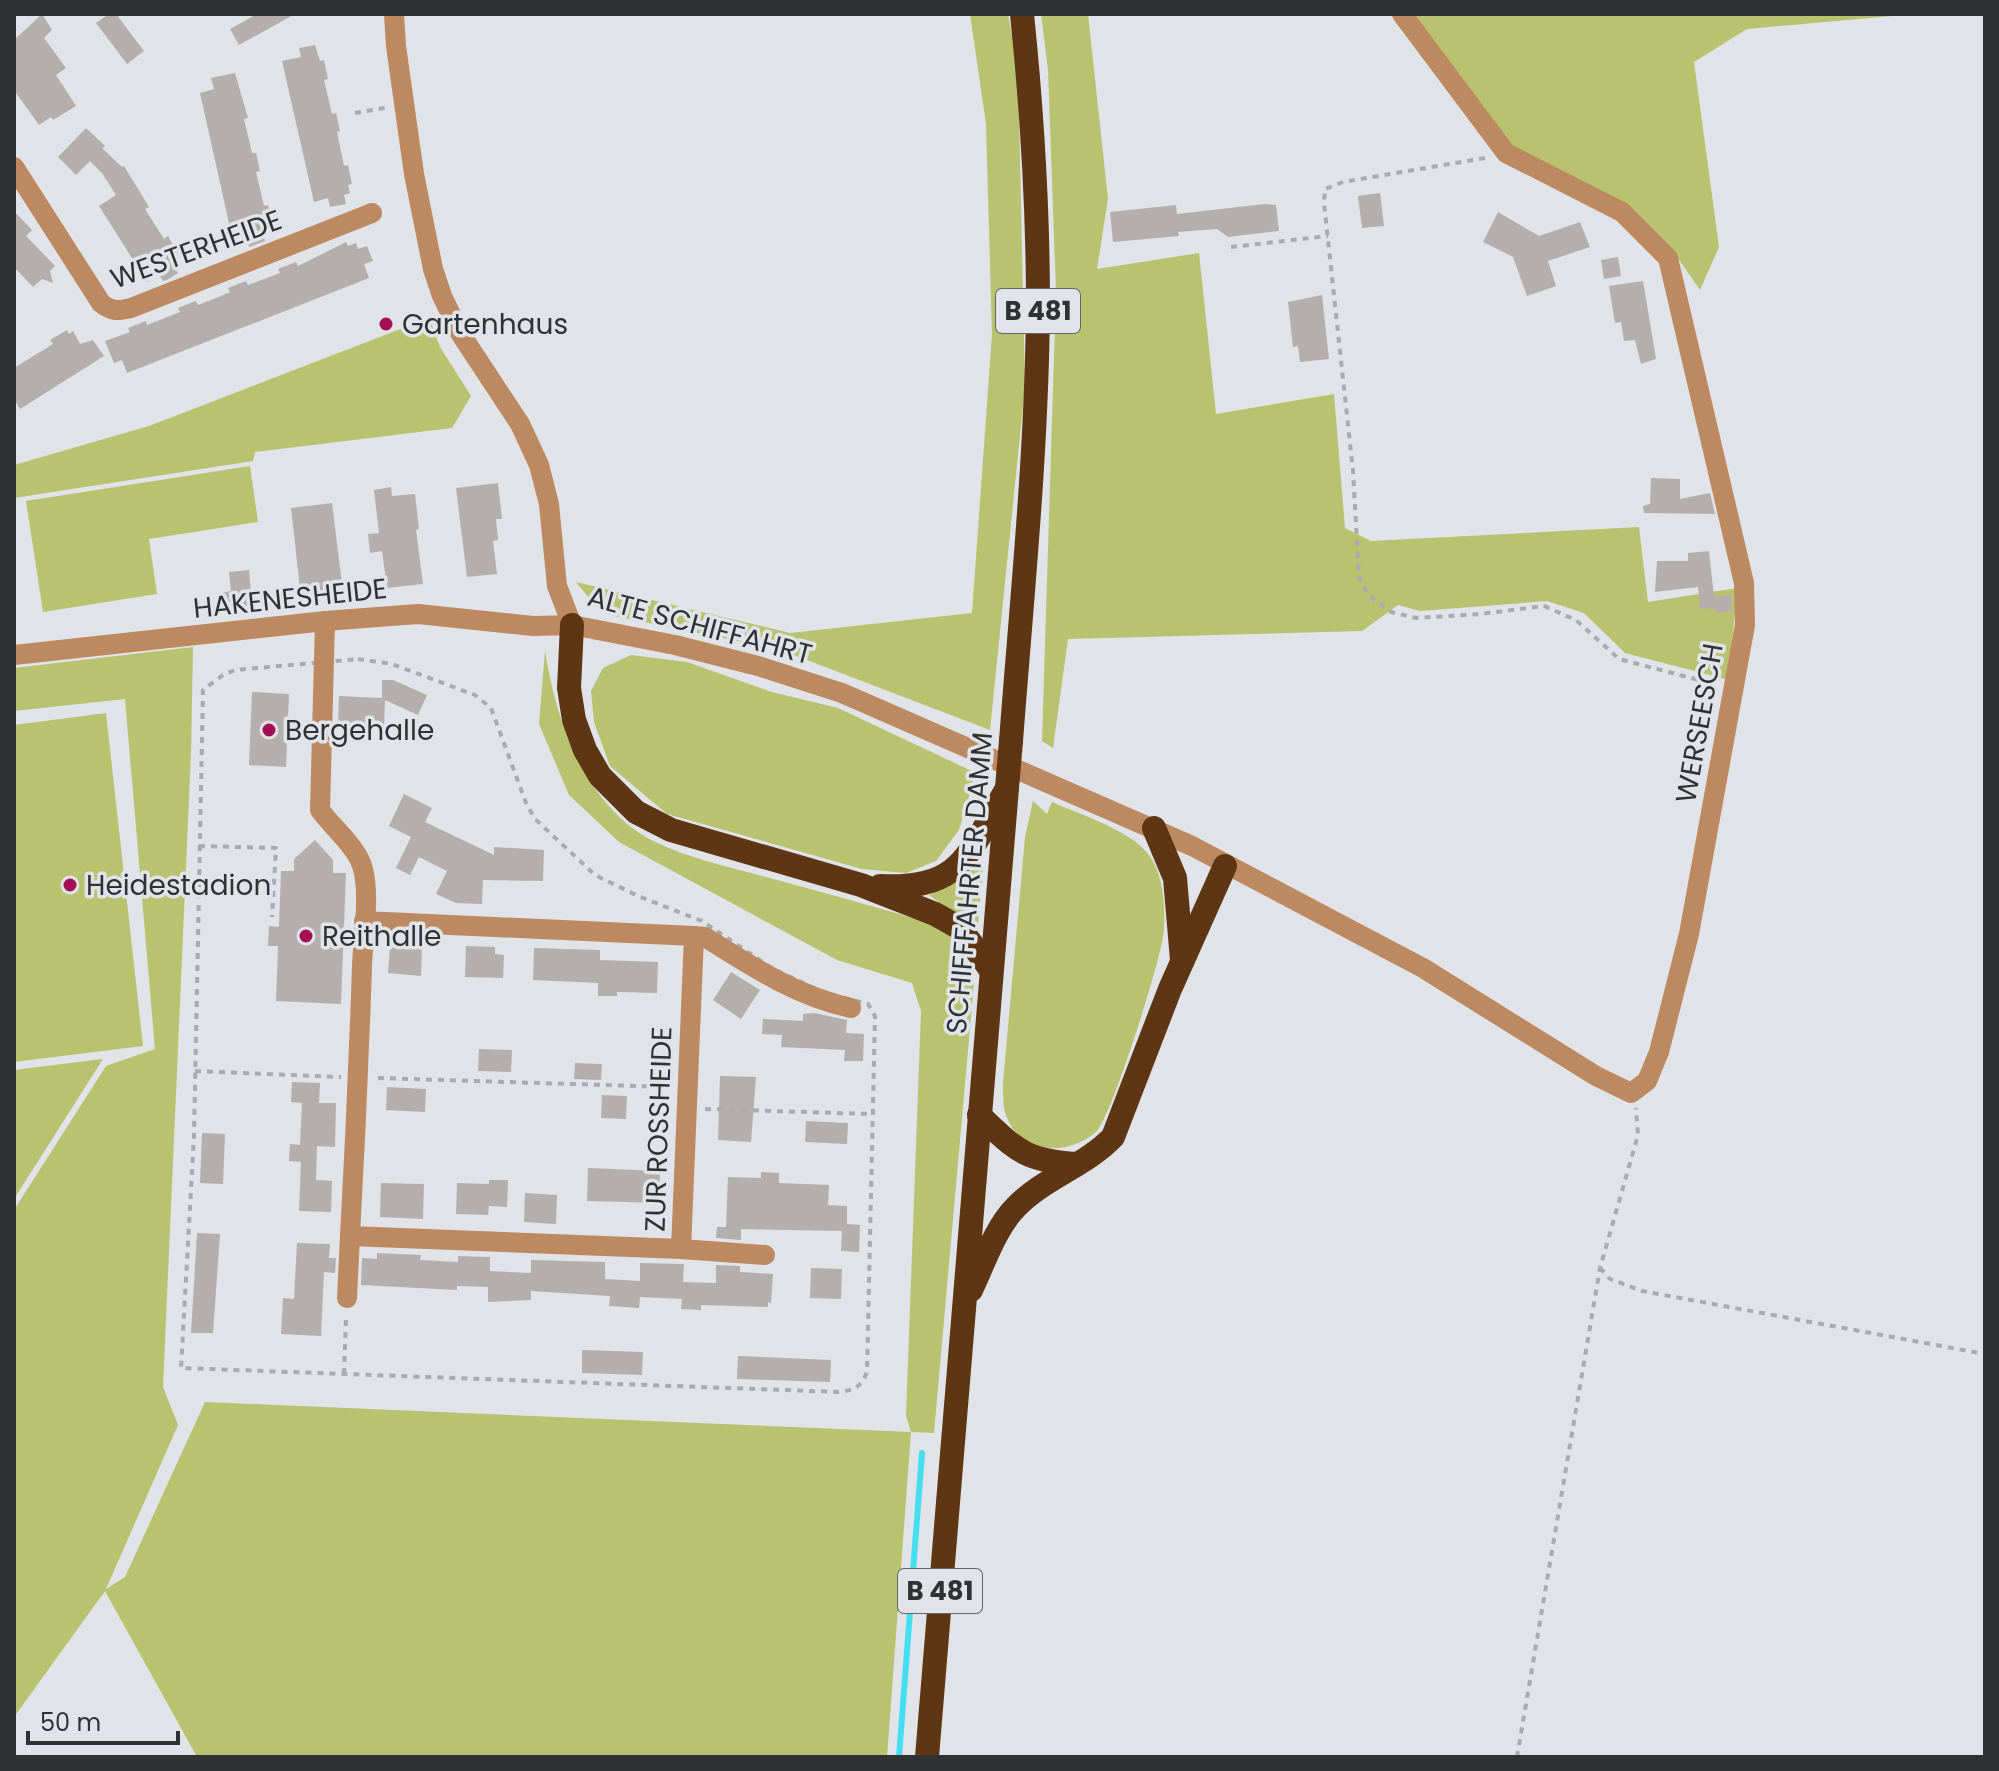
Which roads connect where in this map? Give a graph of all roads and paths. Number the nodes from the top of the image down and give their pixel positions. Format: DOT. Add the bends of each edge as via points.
graph roads {
  1 [pos="394,14"];
  2 [pos="1022,14"];
  3 [pos="1402,14"];
  4 [pos="404,106"];
  5 [pos="355,113"];
  6 [pos="1506,153"];
  7 [pos="14,167"];
  8 [pos="372,213"];
  9 [pos="1328,236"];
  10 [pos="1231,247"];
  11 [pos="325,621"];
  12 [pos="572,625"];
  13 [pos="14,655"];
  14 [pos="324,661"];
  15 [pos="1734,689"];
  16 [pos="1007,788"];
  17 [pos="1154,828"];
  18 [pos="199,846"];
  19 [pos="1225,866"];
  20 [pos="861,885"];
  21 [pos="272,917"];
  22 [pos="364,921"];
  23 [pos="694,936"];
  24 [pos="1182,962"];
  25 [pos="991,970"];
  26 [pos="851,1008"];
  27 [pos="195,1071"];
  28 [pos="358,1077"];
  29 [pos="1631,1093"];
  30 [pos="687,1098"];
  31 [pos="873,1114"];
  32 [pos="979,1115"];
  33 [pos="1077,1164"];
  34 [pos="350,1236"];
  35 [pos="681,1249"];
  36 [pos="765,1255"];
  37 [pos="1600,1268"];
  38 [pos="347,1298"];
  39 [pos="964,1303"];
  40 [pos="1985,1354"];
  41 [pos="344,1374"];
  42 [pos="927,1757"];
  43 [pos="1517,1757"];
  1 -- 4 [label="street, ALTE SCHIFFAHRT"];
  2 -- 16 [label="highway, SCHIFFFAHRTER DAMM / B 481, bridge" via="1035,170 1038,304"];
  3 -- 6 [label="street, WERSEESCH"];
  4 -- 5 [label="path"];
  4 -- 12 [label="street, ALTE SCHIFFAHRT" via="426,241 442,296 539,465 549,504 557,586"];
  6 -- 9 [label="path" via="1325,189"];
  6 -- 15 [label="street, WERSEESCH" via="1622,212 1668,258 1744,583 1745,625"];
  7 -- 8 [label="street, WESTERHEIDE" via="109,310 131,308"];
  9 -- 10 [label="path"];
  9 -- 15 [label="path" via="1359,577 1368,595 1391,612 1416,618 1544,606 1576,620 1619,659"];
  11 -- 12 [label="street, HAKENESHEIDE" via="418,614"];
  11 -- 13 [label="street, HAKENESHEIDE"];
  11 -- 14 [label="street"];
  12 -- 17 [label="street, ALTE SCHIFFAHRT" via="744,662 842,693"];
  12 -- 20 [label="highway, B 481" via="569,688 574,720 600,776 636,812 671,830"];
  14 -- 18 [label="path" via="235,670 203,690"];
  14 -- 22 [label="street" via="320,810 363,866"];
  14 -- 31 [label="path" via="392,664 475,695 491,708 535,819 595,875 702,921 773,969 825,993 868,1004 875,1016"];
  15 -- 29 [label="street, WERSEESCH" via="1689,934 1663,1037 1647,1081"];
  16 -- 20 [label="highway, B 481" via="954,871 928,884"];
  16 -- 25 [label="highway, SCHIFFFAHRTER DAMM / B 481"];
  17 -- 19 [label="street, ALTE SCHIFFAHRT"];
  17 -- 24 [label="highway, B 481" via="1175,878"];
  18 -- 21 [label="path" via="276,848"];
  18 -- 27 [label="path"];
  19 -- 24 [label="highway, B 481"];
  19 -- 29 [label="street" via="1423,968"];
  20 -- 25 [label="highway, B 481" via="960,928"];
  22 -- 23 [label="street"];
  22 -- 28 [label="street"];
  23 -- 26 [label="street" via="705,937 824,1002"];
  23 -- 30 [label="street, ZUR ROSSHEIDE"];
  24 -- 33 [label="highway, B 481" via="1113,1137"];
  25 -- 32 [label="highway, SCHIFFFAHRTER DAMM / B 481"];
  27 -- 28 [label="path"];
  27 -- 41 [label="path" via="181,1368"];
  28 -- 30 [label="path"];
  28 -- 34 [label="street"];
  29 -- 37 [label="path" via="1638,1135"];
  30 -- 31 [label="path"];
  30 -- 35 [label="street, ZUR ROSSHEIDE"];
  31 -- 41 [label="path" via="867,1372 862,1385 852,1390"];
  32 -- 33 [label="highway" via="1029,1157"];
  32 -- 39 [label="highway, SCHIFFFAHRTER DAMM / B 481"];
  33 -- 39 [label="highway, B 481" via="1015,1208"];
  34 -- 35 [label="street, ZUR ROSSHEIDE"];
  34 -- 38 [label="street"];
  35 -- 36 [label="street"];
  37 -- 40 [label="path" via="1610,1279 1642,1291"];
  37 -- 43 [label="path"];
  38 -- 41 [label="path"];
  39 -- 42 [label="highway, SCHIFFFAHRTER DAMM / B 481"];
}
